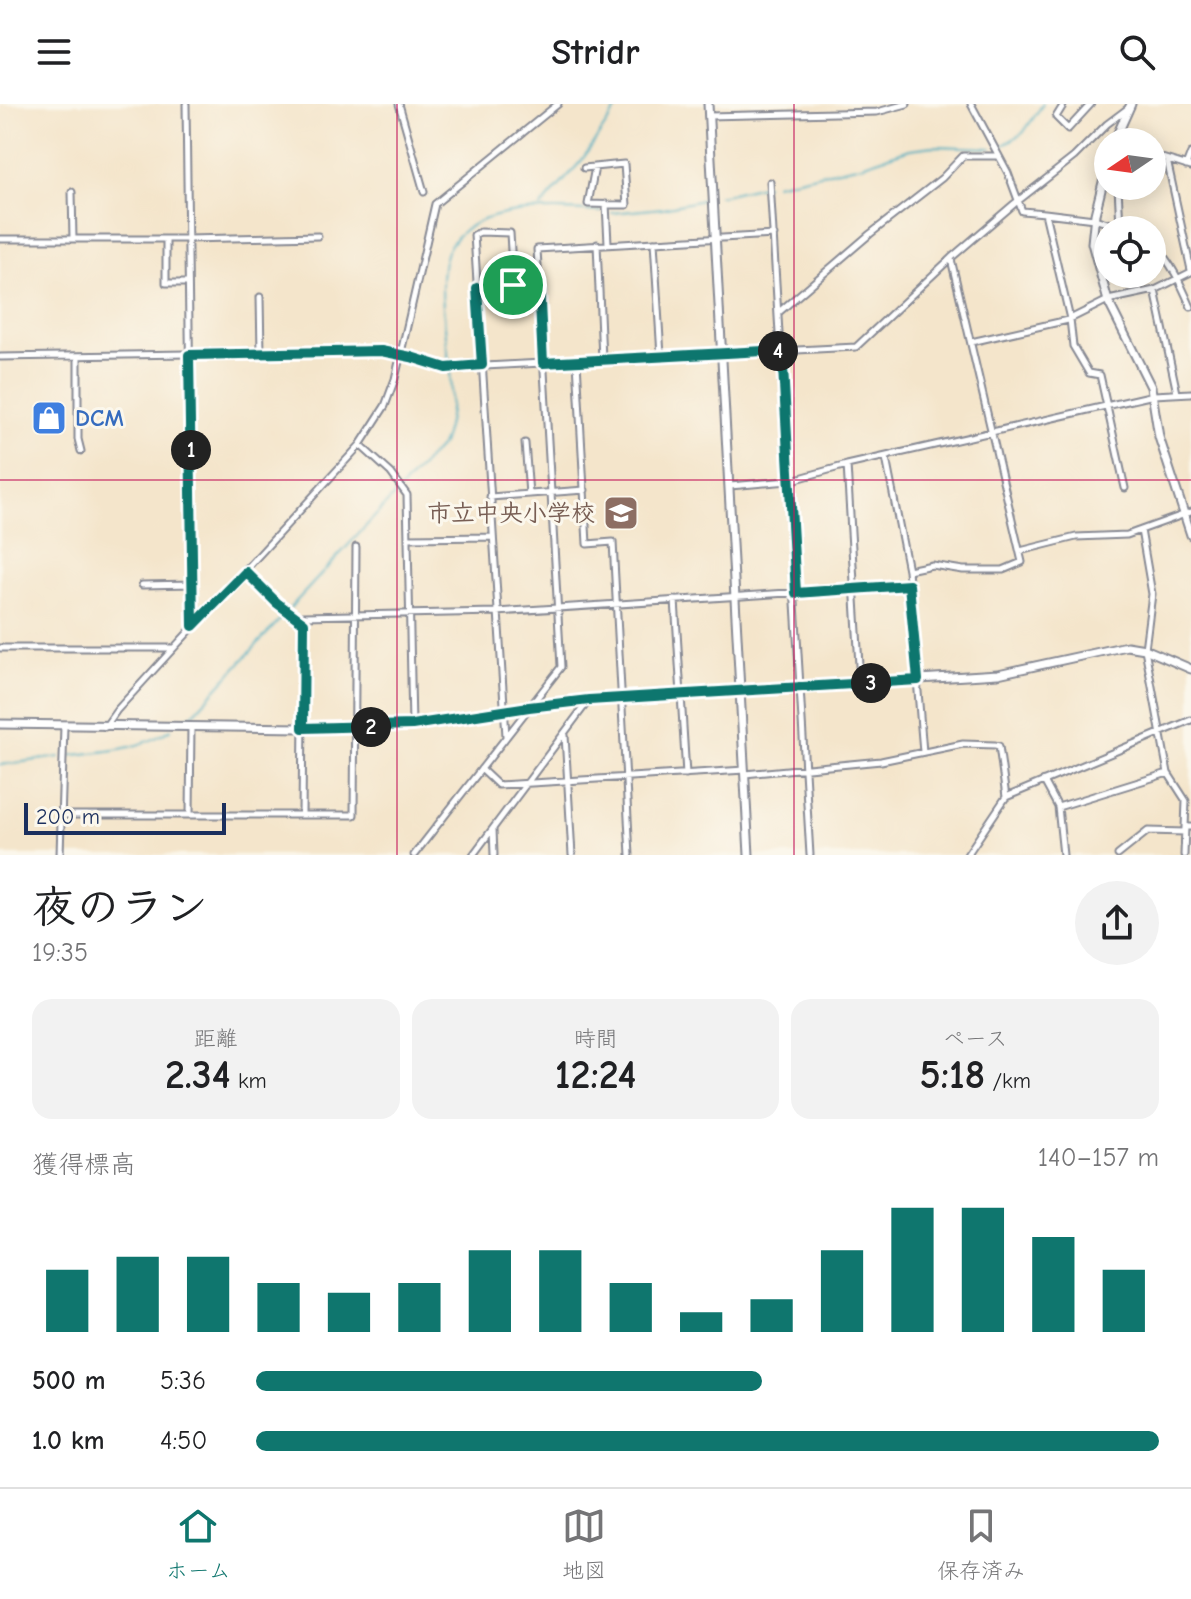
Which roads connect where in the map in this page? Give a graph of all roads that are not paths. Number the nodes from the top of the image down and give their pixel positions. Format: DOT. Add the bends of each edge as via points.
graph roads {
  1 [pos="186,104"];
  2 [pos="399,104"];
  3 [pos="558,104"];
  4 [pos="708,104"];
  5 [pos="734,104"];
  6 [pos="907,104"];
  7 [pos="971,104"];
  8 [pos="1064,104"];
  9 [pos="1091,104"];
  10 [pos="1129,106"];
  11 [pos="735,115"];
  12 [pos="708,116"];
  13 [pos="1121,128"];
  14 [pos="1191,153"];
  15 [pos="999,156"];
  16 [pos="1167,160"];
  17 [pos="1188,166"];
  18 [pos="595,167"];
  19 [pos="584,168"];
  20 [pos="770,182"];
  21 [pos="72,192"];
  22 [pos="424,192"];
  23 [pos="1017,203"];
  24 [pos="606,204"];
  25 [pos="1045,213"];
  26 [pos="1094,219"];
  27 [pos="774,235"];
  28 [pos="318,236"];
  29 [pos="715,238"];
  30 [pos="0,239"];
  31 [pos="73,239"];
  32 [pos="166,239"];
  33 [pos="188,239"];
  34 [pos="654,241"];
  35 [pos="597,244"];
  36 [pos="608,244"];
  37 [pos="1094,250"];
  38 [pos="951,258"];
  39 [pos="1166,260"];
  40 [pos="1191,271"];
  41 [pos="1179,280"];
  42 [pos="188,283"];
  43 [pos="539,283"];
  44 [pos="513,285"];
  45 [pos="477,288"];
  46 [pos="1105,288"];
  47 [pos="1155,290"];
  48 [pos="260,297"];
  49 [pos="1108,300"];
  50 [pos="1191,307"];
  51 [pos="779,312"];
  52 [pos="1070,319"];
  53 [pos="971,342"];
  54 [pos="782,350"];
  55 [pos="261,353"];
  56 [pos="722,353"];
  57 [pos="189,355"];
  58 [pos="398,355"];
  59 [pos="78,356"];
  60 [pos="661,356"];
  61 [pos="0,357"];
  62 [pos="602,360"];
  63 [pos="577,361"];
  64 [pos="543,363"];
  65 [pos="482,365"];
  66 [pos="1177,393"];
  67 [pos="1191,393"];
  68 [pos="1154,395"];
  69 [pos="1106,407"];
  70 [pos="993,432"];
  71 [pos="525,443"];
  72 [pos="360,445"];
  73 [pos="81,451"];
  74 [pos="886,458"];
  75 [pos="847,465"];
  76 [pos="789,481"];
  77 [pos="730,486"];
  78 [pos="1125,488"];
  79 [pos="585,490"];
  80 [pos="550,493"];
  81 [pos="529,494"];
  82 [pos="490,497"];
  83 [pos="1187,513"];
  84 [pos="1141,530"];
  85 [pos="1191,535"];
  86 [pos="492,537"];
  87 [pos="409,538"];
  88 [pos="356,547"];
  89 [pos="1020,551"];
  90 [pos="908,570"];
  91 [pos="246,572"];
  92 [pos="193,584"];
  93 [pos="142,585"];
  94 [pos="909,585"];
  95 [pos="854,589"];
  96 [pos="796,593"];
  97 [pos="736,597"];
  98 [pos="675,600"];
  99 [pos="617,604"];
  100 [pos="556,607"];
  101 [pos="497,612"];
  102 [pos="410,613"];
  103 [pos="355,614"];
  104 [pos="304,623"];
  105 [pos="193,626"];
  106 [pos="0,648"];
  107 [pos="174,648"];
  108 [pos="1145,649"];
  109 [pos="1191,669"];
  110 [pos="918,680"];
  111 [pos="860,683"];
  112 [pos="801,687"];
  113 [pos="740,691"];
  114 [pos="681,695"];
  115 [pos="621,698"];
  116 [pos="589,700"];
  117 [pos="529,707"];
  118 [pos="503,711"];
  119 [pos="1191,720"];
  120 [pos="0,724"];
  121 [pos="412,725"];
  122 [pos="64,726"];
  123 [pos="105,727"];
  124 [pos="190,727"];
  125 [pos="303,728"];
  126 [pos="355,728"];
  127 [pos="565,734"];
  128 [pos="1160,734"];
  129 [pos="506,736"];
  130 [pos="923,752"];
  131 [pos="481,769"];
  132 [pos="805,769"];
  133 [pos="745,772"];
  134 [pos="1168,773"];
  135 [pos="686,774"];
  136 [pos="626,777"];
  137 [pos="568,781"];
  138 [pos="1044,781"];
  139 [pos="527,784"];
  140 [pos="1006,797"];
  141 [pos="1058,807"];
  142 [pos="61,815"];
  143 [pos="190,815"];
  144 [pos="302,815"];
  145 [pos="493,829"];
  146 [pos="1187,829"];
  147 [pos="60,855"];
  148 [pos="414,855"];
  149 [pos="473,855"];
  150 [pos="494,855"];
  151 [pos="572,855"];
  152 [pos="630,855"];
  153 [pos="749,855"];
  154 [pos="810,855"];
  155 [pos="967,855"];
  156 [pos="1063,855"];
  157 [pos="1118,855"];
  158 [pos="1184,855"];
  1 -- 33 [label="street"];
  2 -- 22 [label="street"];
  3 -- 58 [label="street" via="435,204"];
  4 -- 12 [label="street"];
  5 -- 11 [label="street"];
  6 -- 11 [label="street" via="877,112"];
  7 -- 15 [label="street"];
  8 -- 9 [label="street" via="1056,117 1068,129"];
  10 -- 13 [label="street"];
  10 -- 23 [label="street"];
  11 -- 12 [label="street"];
  12 -- 29 [label="street"];
  14 -- 17 [label="street"];
  15 -- 23 [label="street"];
  15 -- 51 [label="street" via="963,156"];
  16 -- 17 [label="street"];
  16 -- 40 [label="street"];
  18 -- 19 [label="street"];
  18 -- 24 [label="street" via="588,204"];
  18 -- 24 [label="street" via="624,164 627,205"];
  20 -- 27 [label="street"];
  21 -- 31 [label="street"];
  23 -- 25 [label="street" via="1022,211"];
  23 -- 38 [label="street"];
  24 -- 36 [label="street"];
  25 -- 26 [label="street"];
  25 -- 52 [label="street"];
  26 -- 37 [label="street"];
  27 -- 29 [label="street"];
  27 -- 51 [label="street"];
  28 -- 33 [label="street"];
  29 -- 34 [label="street"];
  29 -- 56 [label="street"];
  30 -- 31 [label="street"];
  31 -- 32 [label="street"];
  32 -- 33 [label="street"];
  32 -- 42 [label="street" via="166,283"];
  33 -- 42 [label="street"];
  34 -- 36 [label="street"];
  34 -- 60 [label="street"];
  35 -- 36 [label="street"];
  35 -- 43 [label="street" via="537,249"];
  35 -- 62 [label="street"];
  38 -- 53 [label="street"];
  38 -- 54 [label="street" via="856,347"];
  39 -- 41 [label="street"];
  40 -- 41 [label="street"];
  41 -- 47 [label="street"];
  41 -- 50 [label="street"];
  42 -- 57 [label="street"];
  43 -- 44 [label="street"];
  43 -- 64 [label="street"];
  44 -- 45 [label="street"];
  44 -- 45 [label="street" via="510,233 480,232 474,235"];
  45 -- 65 [label="street"];
  46 -- 49 [label="street"];
  47 -- 49 [label="street"];
  47 -- 66 [label="street"];
  48 -- 55 [label="street"];
  49 -- 52 [label="street"];
  49 -- 68 [label="street"];
  51 -- 54 [label="street"];
  52 -- 53 [label="street"];
  52 -- 69 [label="street" via="1073,346 1089,373 1100,375"];
  53 -- 70 [label="street"];
  54 -- 56 [label="street"];
  54 -- 76 [label="street"];
  55 -- 57 [label="street"];
  55 -- 58 [label="street"];
  56 -- 60 [label="street"];
  56 -- 77 [label="street"];
  57 -- 59 [label="street"];
  57 -- 92 [label="street"];
  58 -- 65 [label="street" via="446,368"];
  58 -- 72 [label="street" via="385,406"];
  59 -- 61 [label="street"];
  59 -- 73 [label="street"];
  60 -- 62 [label="street"];
  62 -- 63 [label="street"];
  63 -- 64 [label="street"];
  63 -- 79 [label="street"];
  64 -- 65 [label="street"];
  64 -- 80 [label="street"];
  65 -- 82 [label="street"];
  66 -- 67 [label="street"];
  66 -- 68 [label="street"];
  68 -- 69 [label="street"];
  68 -- 83 [label="street" via="1159,437"];
  69 -- 70 [label="street"];
  69 -- 78 [label="street"];
  70 -- 74 [label="street"];
  70 -- 89 [label="street"];
  71 -- 81 [label="street"];
  72 -- 87 [label="street" via="407,495"];
  72 -- 91 [label="street"];
  74 -- 75 [label="street"];
  74 -- 90 [label="street"];
  75 -- 76 [label="street"];
  75 -- 95 [label="street"];
  76 -- 77 [label="street"];
  76 -- 96 [label="street"];
  77 -- 97 [label="street"];
  79 -- 80 [label="street"];
  79 -- 99 [label="street" via="587,544 613,542"];
  80 -- 81 [label="street"];
  80 -- 100 [label="street"];
  81 -- 82 [label="street"];
  82 -- 86 [label="street"];
  83 -- 84 [label="street"];
  83 -- 85 [label="street"];
  84 -- 89 [label="street" via="1051,541"];
  84 -- 108 [label="street" via="1152,594"];
  86 -- 87 [label="street"];
  86 -- 101 [label="street"];
  87 -- 102 [label="street"];
  88 -- 103 [label="street"];
  89 -- 90 [label="street" via="1022,562 1003,570 932,565"];
  90 -- 94 [label="street"];
  91 -- 104 [label="street"];
  91 -- 105 [label="street"];
  92 -- 93 [label="street"];
  92 -- 105 [label="street"];
  94 -- 95 [label="street"];
  94 -- 110 [label="street"];
  95 -- 96 [label="street"];
  95 -- 111 [label="street"];
  96 -- 97 [label="street"];
  96 -- 112 [label="street"];
  97 -- 98 [label="street"];
  97 -- 113 [label="street"];
  98 -- 99 [label="street"];
  98 -- 114 [label="street"];
  99 -- 100 [label="street"];
  99 -- 115 [label="street"];
  100 -- 101 [label="street"];
  100 -- 117 [label="street" via="561,667"];
  101 -- 102 [label="street"];
  101 -- 118 [label="street"];
  102 -- 103 [label="street"];
  102 -- 121 [label="street"];
  103 -- 104 [label="street" via="304,616"];
  103 -- 126 [label="street"];
  104 -- 125 [label="street"];
  105 -- 107 [label="street"];
  106 -- 107 [label="street"];
  107 -- 123 [label="street"];
  108 -- 109 [label="street"];
  108 -- 110 [label="street" via="1127,646 998,674"];
  108 -- 128 [label="street"];
  110 -- 111 [label="street"];
  110 -- 130 [label="street"];
  111 -- 112 [label="street"];
  112 -- 113 [label="street"];
  112 -- 132 [label="street"];
  113 -- 114 [label="street"];
  113 -- 133 [label="street"];
  114 -- 115 [label="street"];
  114 -- 135 [label="street"];
  115 -- 116 [label="street"];
  115 -- 136 [label="street"];
  116 -- 117 [label="street"];
  116 -- 127 [label="street"];
  117 -- 118 [label="street"];
  117 -- 129 [label="street"];
  118 -- 121 [label="street"];
  118 -- 129 [label="street"];
  119 -- 128 [label="street"];
  120 -- 122 [label="street"];
  121 -- 126 [label="street"];
  122 -- 123 [label="street"];
  122 -- 142 [label="street"];
  123 -- 124 [label="street"];
  124 -- 125 [label="street"];
  124 -- 143 [label="street"];
  125 -- 126 [label="street"];
  125 -- 144 [label="street"];
  126 -- 144 [label="street" via="354,815"];
  127 -- 137 [label="street"];
  127 -- 139 [label="street"];
  128 -- 134 [label="street"];
  128 -- 138 [label="street"];
  129 -- 131 [label="street"];
  130 -- 132 [label="street"];
  130 -- 140 [label="street" via="963,744 999,746"];
  131 -- 139 [label="street" via="498,785"];
  131 -- 148 [label="street"];
  132 -- 133 [label="street"];
  132 -- 154 [label="street"];
  133 -- 135 [label="street"];
  133 -- 153 [label="street"];
  134 -- 141 [label="street"];
  134 -- 146 [label="street" via="1186,801"];
  135 -- 136 [label="street"];
  136 -- 137 [label="street"];
  136 -- 152 [label="street"];
  137 -- 139 [label="street"];
  137 -- 151 [label="street"];
  138 -- 140 [label="street"];
  138 -- 141 [label="street"];
  139 -- 145 [label="street"];
  140 -- 155 [label="street"];
  141 -- 156 [label="street"];
  142 -- 143 [label="street"];
  142 -- 147 [label="street"];
  143 -- 144 [label="street"];
  145 -- 149 [label="street"];
  145 -- 150 [label="street"];
  146 -- 157 [label="street" via="1148,831"];
  146 -- 158 [label="street"];
}
